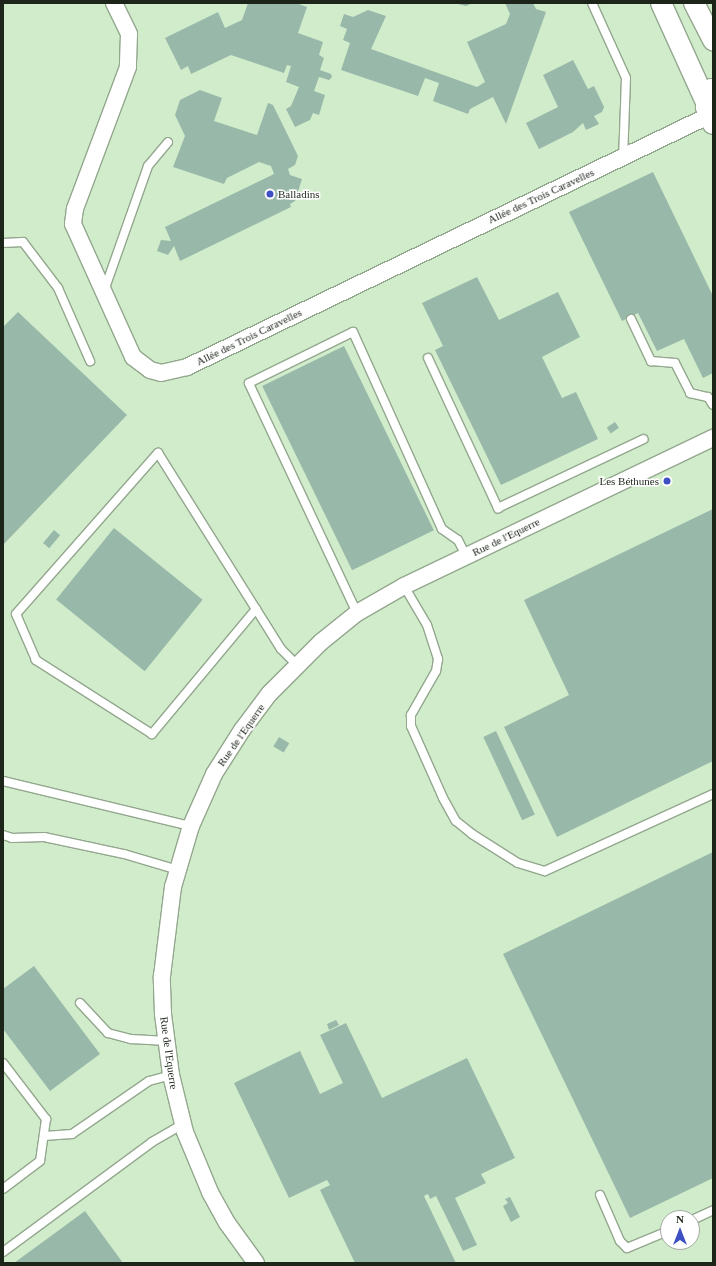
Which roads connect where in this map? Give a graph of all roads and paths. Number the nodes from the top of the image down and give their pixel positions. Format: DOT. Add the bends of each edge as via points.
graph roads {
  1 [pos="114,3"];
  2 [pos="592,3"];
  3 [pos="661,3"];
  4 [pos="694,3"];
  5 [pos="713,40"];
  6 [pos="710,107"];
  7 [pos="168,142"];
  8 [pos="623,158"];
  9 [pos="3,243"];
  10 [pos="103,294"];
  11 [pos="631,319"];
  12 [pos="428,358"];
  13 [pos="90,361"];
  14 [pos="710,397"];
  15 [pos="713,405"];
  16 [pos="713,438"];
  17 [pos="644,439"];
  18 [pos="466,556"];
  19 [pos="404,586"];
  20 [pos="256,609"];
  21 [pos="357,613"];
  22 [pos="296,665"];
  23 [pos="3,781"];
  24 [pos="713,794"];
  25 [pos="191,826"];
  26 [pos="3,835"];
  27 [pos="178,870"];
  28 [pos="80,1003"];
  29 [pos="167,1041"];
  30 [pos="3,1063"];
  31 [pos="171,1075"];
  32 [pos="183,1124"];
  33 [pos="44,1136"];
  34 [pos="3,1189"];
  35 [pos="600,1195"];
  36 [pos="713,1210"];
  37 [pos="700,1216"];
  38 [pos="660,1234"];
  39 [pos="3,1252"];
  40 [pos="256,1263"];
  1 -- 10 [label="street, Allée des Trois Caravelles" via="129,34 128,67 75,210 73,224"];
  2 -- 8 [label="lane" via="626,78"];
  3 -- 6 [label="street"];
  4 -- 5 [label="street"];
  6 -- 8 [label="street, Allée des Trois Caravelles"];
  7 -- 10 [label="lane" via="148,166"];
  8 -- 10 [label="street, Allée des Trois Caravelles" via="187,367 173,371 161,373 150,370 133,356"];
  9 -- 13 [label="lane" via="23,242 58,288"];
  11 -- 14 [label="lane" via="651,360 675,363 690,393"];
  12 -- 17 [label="lane" via="498,508"];
  14 -- 15 [label="lane"];
  16 -- 18 [label="street, Rue de l'Equerre"];
  18 -- 19 [label="street, Rue de l'Equerre"];
  18 -- 21 [label="lane" via="458,540 442,529 353,332 249,383"];
  19 -- 21 [label="street, Rue de l'Equerre"];
  19 -- 24 [label="lane" via="427,625 438,659 436,671 411,715 411,726 443,798 456,821 472,834 518,863 545,871"];
  20 -- 20 [label="lane" via="158,452 16,614 36,660 152,734"];
  20 -- 22 [label="lane" via="281,649"];
  21 -- 22 [label="street, Rue de l'Equerre"];
  22 -- 25 [label="street, Rue de l'Equerre" via="242,730 214,774"];
  23 -- 25 [label="lane"];
  25 -- 27 [label="street, Rue de l'Equerre"];
  26 -- 27 [label="lane" via="12,838 44,836 124,854"];
  27 -- 29 [label="street, Rue de l'Equerre" via="173,886 162,976"];
  28 -- 29 [label="lane" via="108,1032 131,1039"];
  29 -- 31 [label="street, Rue de l'Equerre"];
  30 -- 33 [label="lane" via="46,1119"];
  31 -- 32 [label="street, Rue de l'Equerre"];
  31 -- 33 [label="lane" via="149,1081 72,1134"];
  32 -- 39 [label="lane" via="152,1142"];
  32 -- 40 [label="street, Rue de l'Equerre" via="210,1192 227,1223"];
  33 -- 34 [label="lane" via="40,1161"];
  35 -- 38 [label="lane" via="620,1241 627,1248"];
  36 -- 37 [label="lane"];
}
